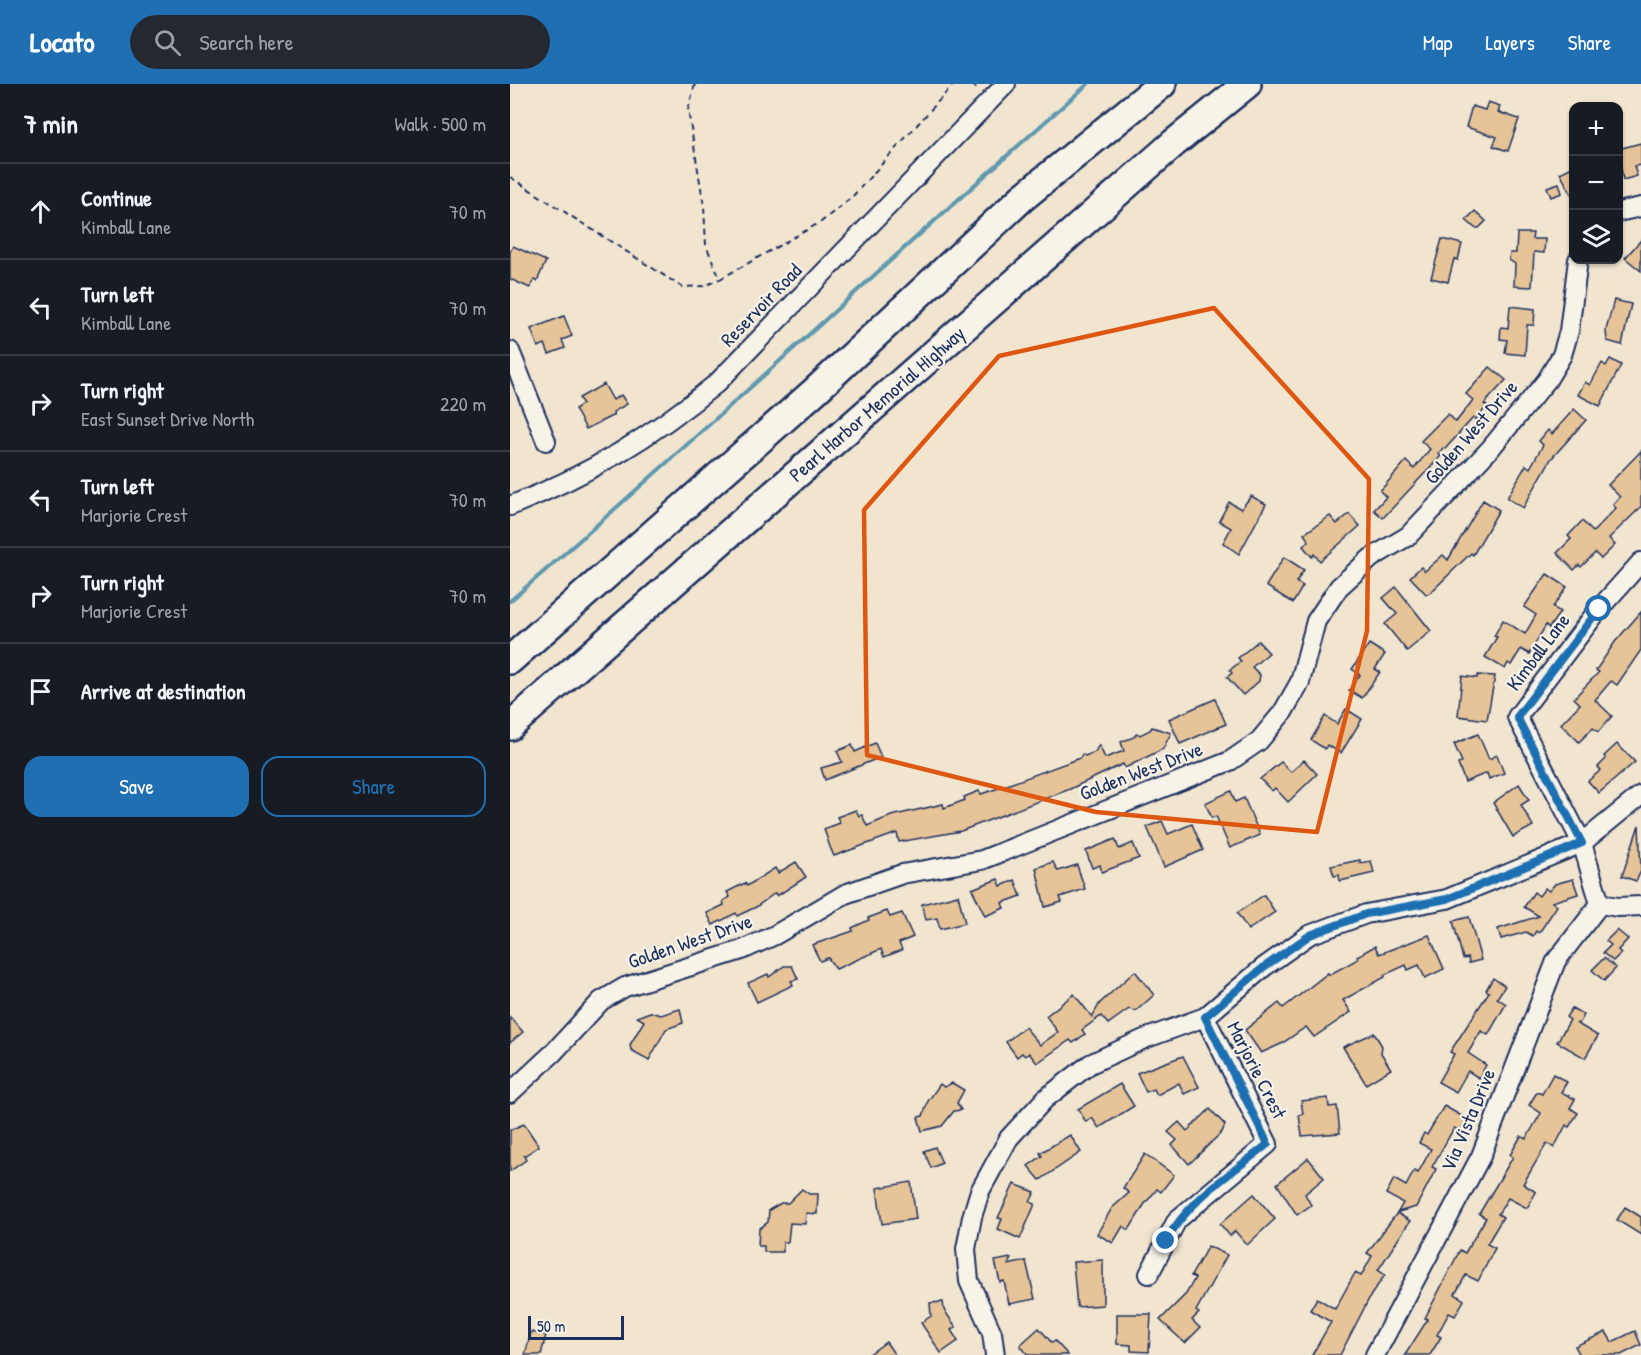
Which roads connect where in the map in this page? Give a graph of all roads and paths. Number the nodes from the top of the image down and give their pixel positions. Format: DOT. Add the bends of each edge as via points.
graph roads {
  1 [pos="695,84"];
  2 [pos="954,84"];
  3 [pos="1006,84"];
  4 [pos="1162,84"];
  5 [pos="1246,84"];
  6 [pos="510,177"];
  7 [pos="1641,207"];
  8 [pos="1623,211"];
  9 [pos="1577,264"];
  10 [pos="720,279"];
  11 [pos="510,351"];
  12 [pos="546,441"];
  13 [pos="510,506"];
  14 [pos="1641,562"];
  15 [pos="510,660"];
  16 [pos="510,726"];
  17 [pos="1641,795"];
  18 [pos="1582,843"];
  19 [pos="1600,904"];
  20 [pos="1641,906"];
  21 [pos="1205,1017"];
  22 [pos="510,1093"];
  23 [pos="1149,1274"];
  24 [pos="994,1355"];
  25 [pos="1375,1355"];
  1 -- 10 [label="path" via="688,110 704,206 706,245"];
  2 -- 10 [label="path" via="852,197 821,222"];
  3 -- 13 [label="street, Reservoir Road" via="717,383 669,422 616,457 564,485"];
  4 -- 15 [label="highway" via="1022,198 815,392"];
  5 -- 16 [label="highway, Pearl Harbor Memorial Highway"];
  6 -- 10 [label="path" via="682,287 705,286"];
  7 -- 8 [label="street"];
  9 -- 22 [label="street, Golden West Drive" via="1569,331 1562,355 1547,380 1490,449 1408,536 1371,558 1339,586 1316,621 1300,682 1283,712 1259,741 1230,761 982,860 902,874 845,894 742,950 625,987 601,1001"];
  11 -- 12 [label="street"];
  14 -- 18 [label="street, Kimball Lane" via="1599,609 1517,717"];
  17 -- 18 [label="street"];
  18 -- 19 [label="street"];
  18 -- 21 [label="street" via="1447,899 1366,914 1310,935 1264,967"];
  19 -- 20 [label="street"];
  19 -- 25 [label="street, Via Vista Drive" via="1556,961 1481,1156"];
  21 -- 23 [label="street, Marjorie Crest" via="1268,1144 1177,1220"];
  21 -- 24 [label="street" via="1090,1064 1045,1099 1009,1138 980,1191 966,1249 969,1281 992,1333"];
}
